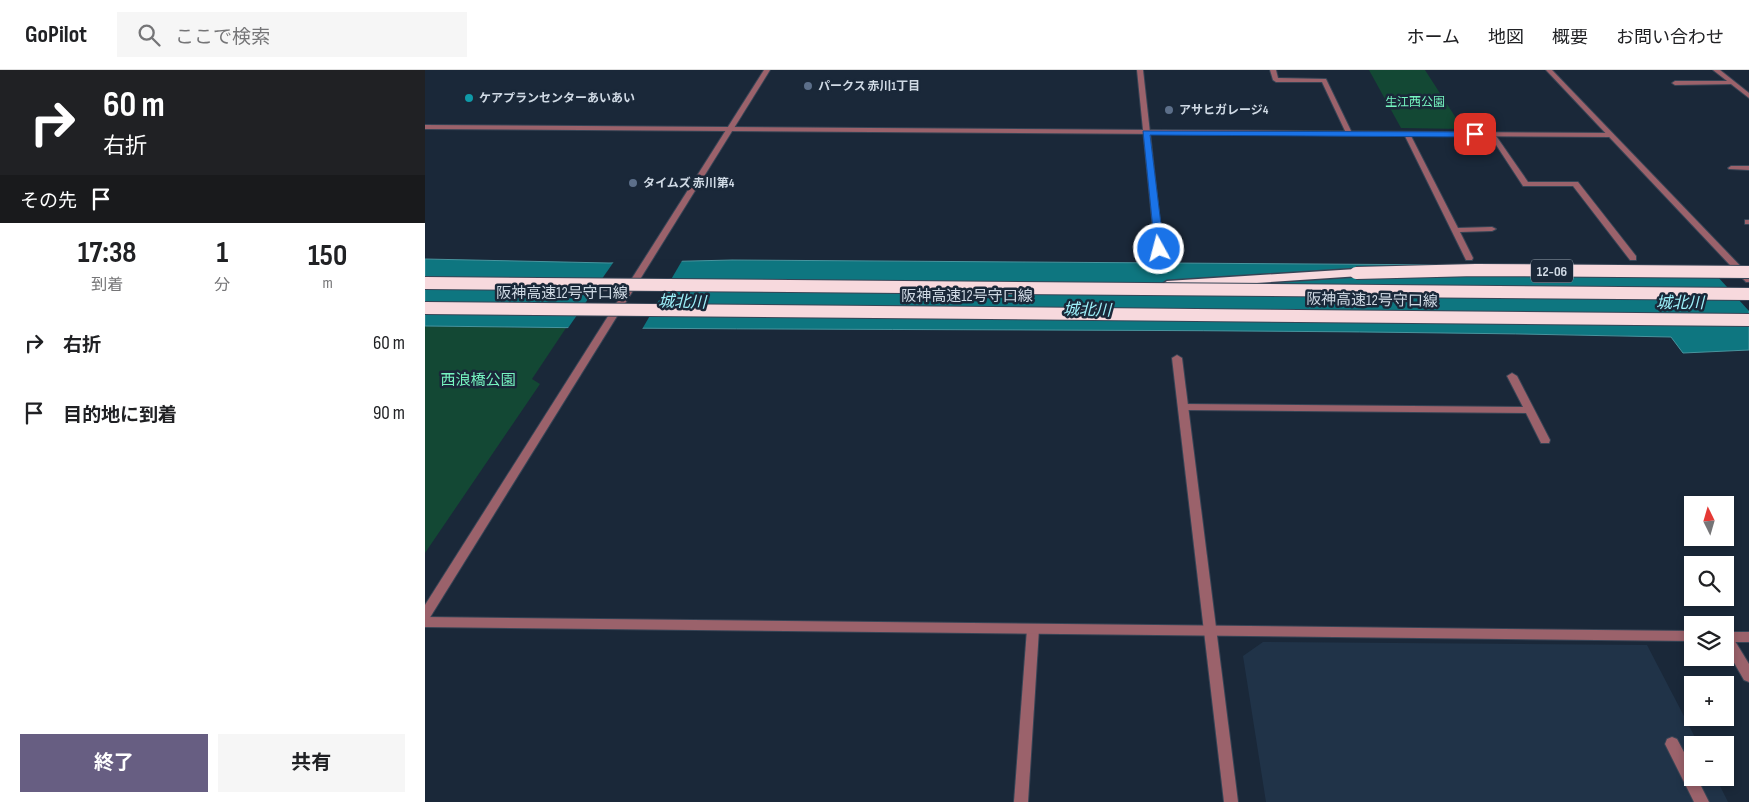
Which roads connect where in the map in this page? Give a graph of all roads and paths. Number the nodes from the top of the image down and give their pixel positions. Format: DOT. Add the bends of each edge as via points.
graph roads {
  1 [pos="767,70"];
  2 [pos="1140,70"];
  3 [pos="1273,70"];
  4 [pos="1549,70"];
  5 [pos="1716,70"];
  6 [pos="1675,83"];
  7 [pos="1732,83"];
  8 [pos="1749,96"];
  9 [pos="425,128"];
  10 [pos="730,130"];
  11 [pos="1146,132"];
  12 [pos="1349,133"];
  13 [pos="1407,134"];
  14 [pos="1492,134"];
  15 [pos="1611,135"];
  16 [pos="1731,168"];
  17 [pos="1749,168"];
  18 [pos="1492,229"];
  19 [pos="1455,230"];
  20 [pos="1159,249"];
  21 [pos="1469,258"];
  22 [pos="1633,258"];
  23 [pos="1749,272"];
  24 [pos="1749,280"];
  25 [pos="425,283"];
  26 [pos="1091,289"];
  27 [pos="1749,294"];
  28 [pos="425,308"];
  29 [pos="1749,320"];
  30 [pos="1177,358"];
  31 [pos="1512,376"];
  32 [pos="1183,407"];
  33 [pos="1529,410"];
  34 [pos="1545,440"];
  35 [pos="425,615"];
  36 [pos="425,622"];
  37 [pos="1033,629"];
  38 [pos="1210,632"];
  39 [pos="1684,636"];
  40 [pos="1734,637"];
  41 [pos="1749,637"];
  42 [pos="1734,652"];
  43 [pos="1749,676"];
  44 [pos="1672,744"];
  45 [pos="1021,802"];
  46 [pos="1231,802"];
  47 [pos="1702,802"];
  1 -- 10 [label="street"];
  2 -- 11 [label="street"];
  3 -- 12 [label="street" via="1276,80 1324,80"];
  4 -- 15 [label="street"];
  5 -- 7 [label="street"];
  6 -- 7 [label="street"];
  7 -- 8 [label="street"];
  9 -- 10 [label="street"];
  10 -- 11 [label="street"];
  10 -- 35 [label="street, bridge"];
  11 -- 12 [label="street"];
  11 -- 20 [label="street"];
  12 -- 13 [label="street"];
  13 -- 14 [label="street"];
  13 -- 19 [label="street"];
  14 -- 15 [label="street"];
  14 -- 22 [label="street" via="1526,184 1575,184"];
  15 -- 24 [label="street"];
  16 -- 17 [label="street"];
  18 -- 19 [label="street"];
  19 -- 21 [label="street"];
  23 -- 26 [label="highway, 12-06, bridge" via="1476,270 1356,273"];
  25 -- 26 [label="highway, 阪神高速12号守口線, bridge"];
  26 -- 27 [label="highway, 阪神高速12号守口線, bridge"];
  28 -- 29 [label="highway, 阪神高速12号守口線, bridge"];
  30 -- 32 [label="street"];
  31 -- 33 [label="street"];
  32 -- 33 [label="street"];
  32 -- 38 [label="street"];
  33 -- 34 [label="street"];
  36 -- 37 [label="street"];
  37 -- 38 [label="street"];
  37 -- 45 [label="street"];
  38 -- 39 [label="street"];
  38 -- 46 [label="street"];
  40 -- 41 [label="street"];
  42 -- 43 [label="street"];
  44 -- 47 [label="street"];
}
